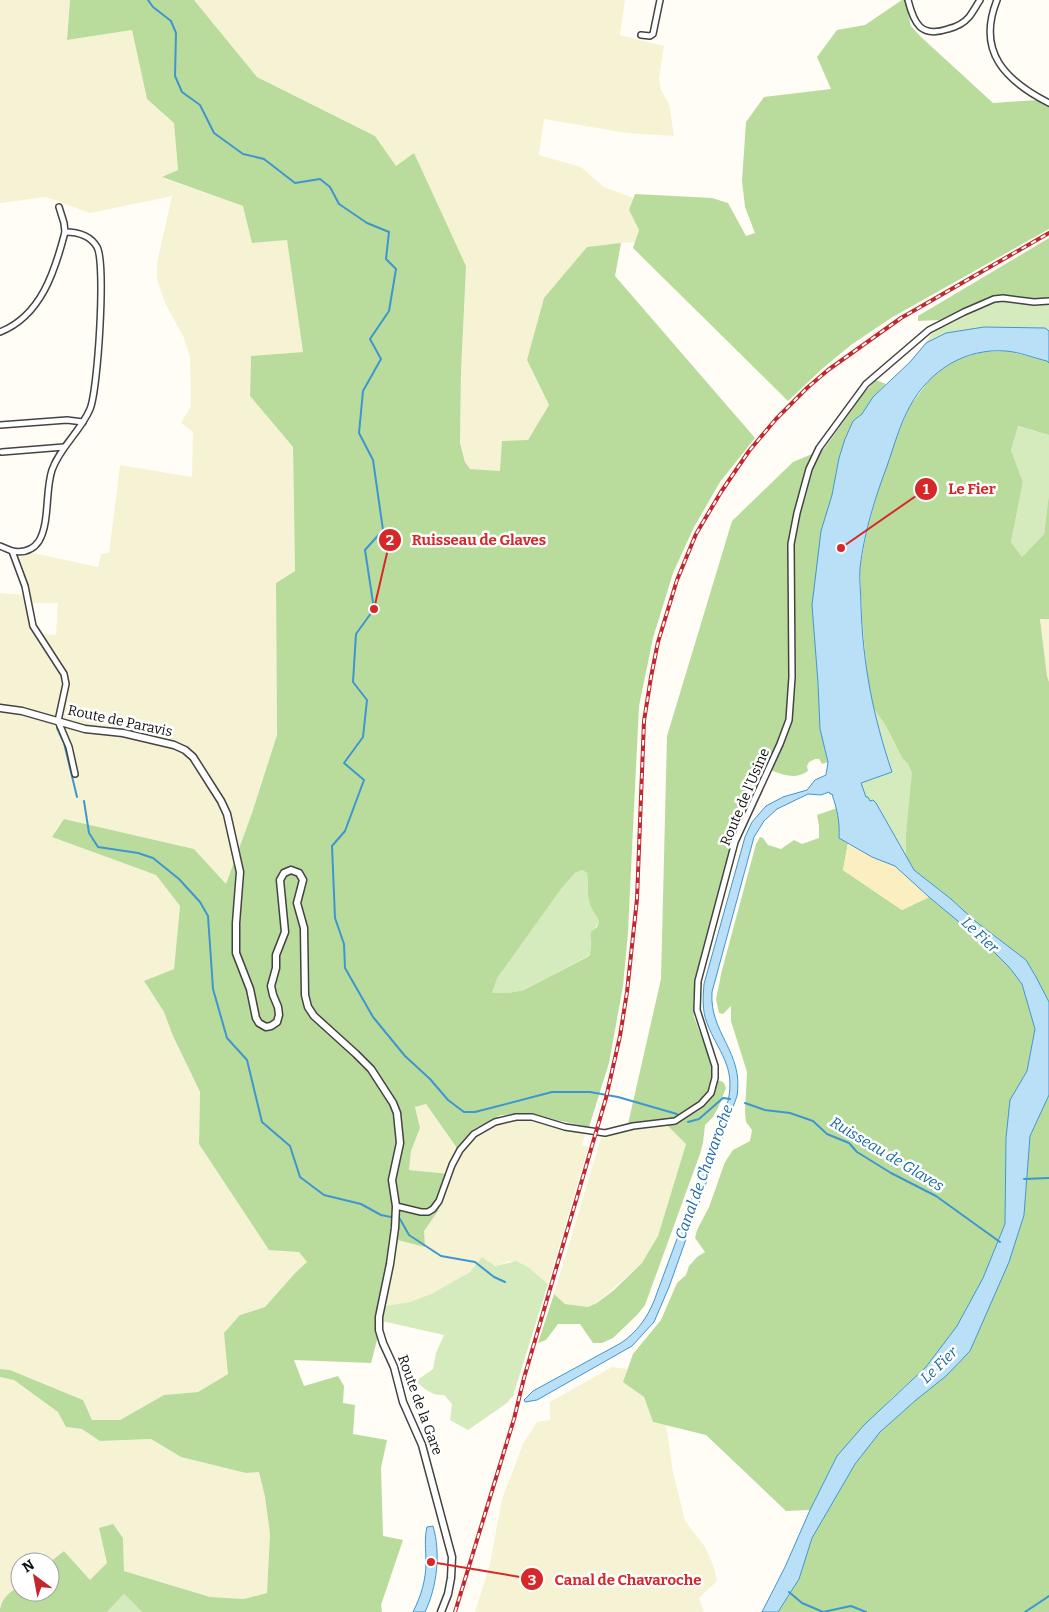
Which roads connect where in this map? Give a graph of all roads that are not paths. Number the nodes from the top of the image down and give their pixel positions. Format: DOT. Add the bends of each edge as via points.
graph roads {
  1 [pos="660,0"];
  2 [pos="908,0"];
  3 [pos="980,0"];
  4 [pos="997,0"];
  5 [pos="641,35"];
  6 [pos="1049,103"];
  7 [pos="59,207"];
  8 [pos="65,232"];
  9 [pos="1049,301"];
  10 [pos="0,332"];
  11 [pos="83,422"];
  12 [pos="0,425"];
  13 [pos="64,447"];
  14 [pos="2,452"];
  15 [pos="0,546"];
  16 [pos="12,550"];
  17 [pos="0,708"];
  18 [pos="58,721"];
  19 [pos="75,774"];
  20 [pos="266,1027"];
  21 [pos="396,1206"];
  22 [pos="441,1612"];
  1 -- 5 [label="street" via="653,34"];
  2 -- 3 [label="street" via="919,26 934,33 964,22"];
  4 -- 6 [label="street" via="991,25 997,60 1014,81"];
  7 -- 8 [label="street"];
  8 -- 10 [label="street" via="44,293 21,319"];
  8 -- 11 [label="street" via="86,236 96,245 100,257 94,390"];
  9 -- 21 [label="street, Route de l'Usine" via="994,299 929,330 866,384 812,459 791,544 792,677 789,720 735,842 698,981 697,1010 715,1066 714,1084 709,1096 675,1121 604,1133 565,1127 532,1116 502,1120 469,1138 452,1165 438,1204 433,1209 421,1212"];
  11 -- 12 [label="street" via="67,420"];
  11 -- 13 [label="street"];
  13 -- 14 [label="street"];
  13 -- 16 [label="street" via="49,482 39,540 29,550"];
  15 -- 16 [label="street"];
  16 -- 18 [label="street" via="34,626 65,678"];
  17 -- 18 [label="street, Route de Paravis"];
  18 -- 19 [label="street" via="69,747"];
  18 -- 20 [label="street, Route de Paravis" via="174,745 189,753 227,814 240,868 238,958 250,989 256,1018"];
  20 -- 21 [label="street, Route de la Gare" via="277,1022 279,1015 271,986 276,955 285,932 280,880 286,872 294,871 303,880 297,903 304,928 308,1007 371,1069 397,1112 400,1143 392,1180"];
  21 -- 22 [label="street, Route de la Gare" via="394,1243 379,1330 394,1366 403,1402 422,1445 452,1557 448,1594"];
}
